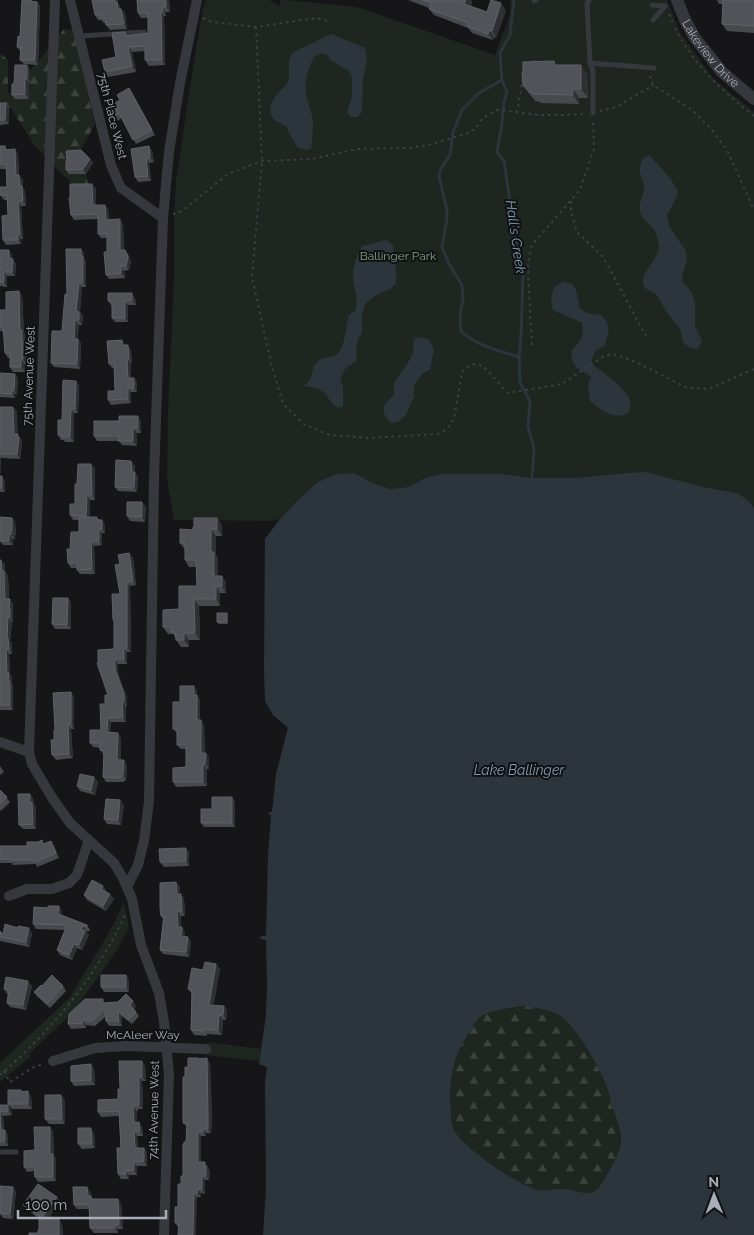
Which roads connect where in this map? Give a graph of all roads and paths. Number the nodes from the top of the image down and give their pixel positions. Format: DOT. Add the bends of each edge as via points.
graph roads {
  1 [pos="55,0"];
  2 [pos="70,0"];
  3 [pos="197,0"];
  4 [pos="588,0"];
  5 [pos="677,0"];
  6 [pos="652,5"];
  7 [pos="194,15"];
  8 [pos="653,20"];
  9 [pos="331,22"];
  10 [pos="256,27"];
  11 [pos="144,32"];
  12 [pos="79,36"];
  13 [pos="540,57"];
  14 [pos="590,63"];
  15 [pos="530,66"];
  16 [pos="654,68"];
  17 [pos="526,70"];
  18 [pos="650,79"];
  19 [pos="754,99"];
  20 [pos="516,113"];
  21 [pos="593,113"];
  22 [pos="540,114"];
  23 [pos="262,161"];
  24 [pos="571,200"];
  25 [pos="754,210"];
  26 [pos="163,218"];
  27 [pos="646,336"];
  28 [pos="532,345"];
  29 [pos="754,370"];
  30 [pos="0,742"];
  31 [pos="29,752"];
  32 [pos="89,840"];
  33 [pos="127,887"];
  34 [pos="9,896"];
  35 [pos="124,917"];
  36 [pos="166,1047"];
  37 [pos="206,1049"];
  38 [pos="53,1061"];
  39 [pos="4,1071"];
  40 [pos="0,1075"];
  41 [pos="0,1152"];
  42 [pos="16,1152"];
  43 [pos="164,1235"];
  1 -- 31 [label="street, 75th Avenue West"];
  2 -- 12 [label="street, 75th Place West"];
  3 -- 7 [label="street"];
  4 -- 14 [label="lane"];
  5 -- 19 [label="street, Lakeview Drive" via="700,45 722,72"];
  6 -- 8 [label="lane" via="665,6"];
  7 -- 10 [label="path" via="212,22"];
  7 -- 26 [label="street" via="168,152"];
  9 -- 10 [label="path" via="316,18"];
  10 -- 23 [label="path"];
  11 -- 12 [label="lane"];
  12 -- 26 [label="street, 75th Place West" via="111,165 121,188"];
  13 -- 15 [label="path"];
  14 -- 16 [label="lane"];
  14 -- 21 [label="lane" via="593,71"];
  17 -- 20 [label="path"];
  18 -- 25 [label="path" via="656,87 691,109 728,150"];
  20 -- 22 [label="path"];
  20 -- 23 [label="path" via="498,110 466,134 428,145 356,149 312,159"];
  21 -- 24 [label="path" via="594,148 580,190"];
  23 -- 26 [label="path" via="228,174 182,211"];
  23 -- 29 [label="path" via="252,277 283,404 305,425 330,435 368,438 438,434 448,429 454,419 462,372 472,364 483,366 508,393 562,384 604,356 613,354 687,388 709,389"];
  24 -- 27 [label="path" via="577,232 603,257"];
  24 -- 28 [label="path" via="532,245 528,263"];
  26 -- 33 [label="street" via="154,478 150,801 138,865"];
  30 -- 31 [label="street"];
  31 -- 32 [label="street, 74th Avenue West" via="32,764 51,796 70,823"];
  32 -- 33 [label="street, 74th Avenue West" via="114,864"];
  32 -- 34 [label="street" via="77,875 69,883 52,889 27,889"];
  33 -- 36 [label="street, 74th Avenue West" via="141,945 160,993"];
  35 -- 39 [label="path" via="93,972 71,1002"];
  36 -- 37 [label="street, McAleer Way"];
  36 -- 38 [label="street, McAleer Way" via="95,1048"];
  36 -- 43 [label="street, 74th Avenue West" via="169,1074"];
  38 -- 39 [label="path" via="32,1068 10,1082"];
  39 -- 40 [label="path"];
  41 -- 42 [label="lane"];
}
